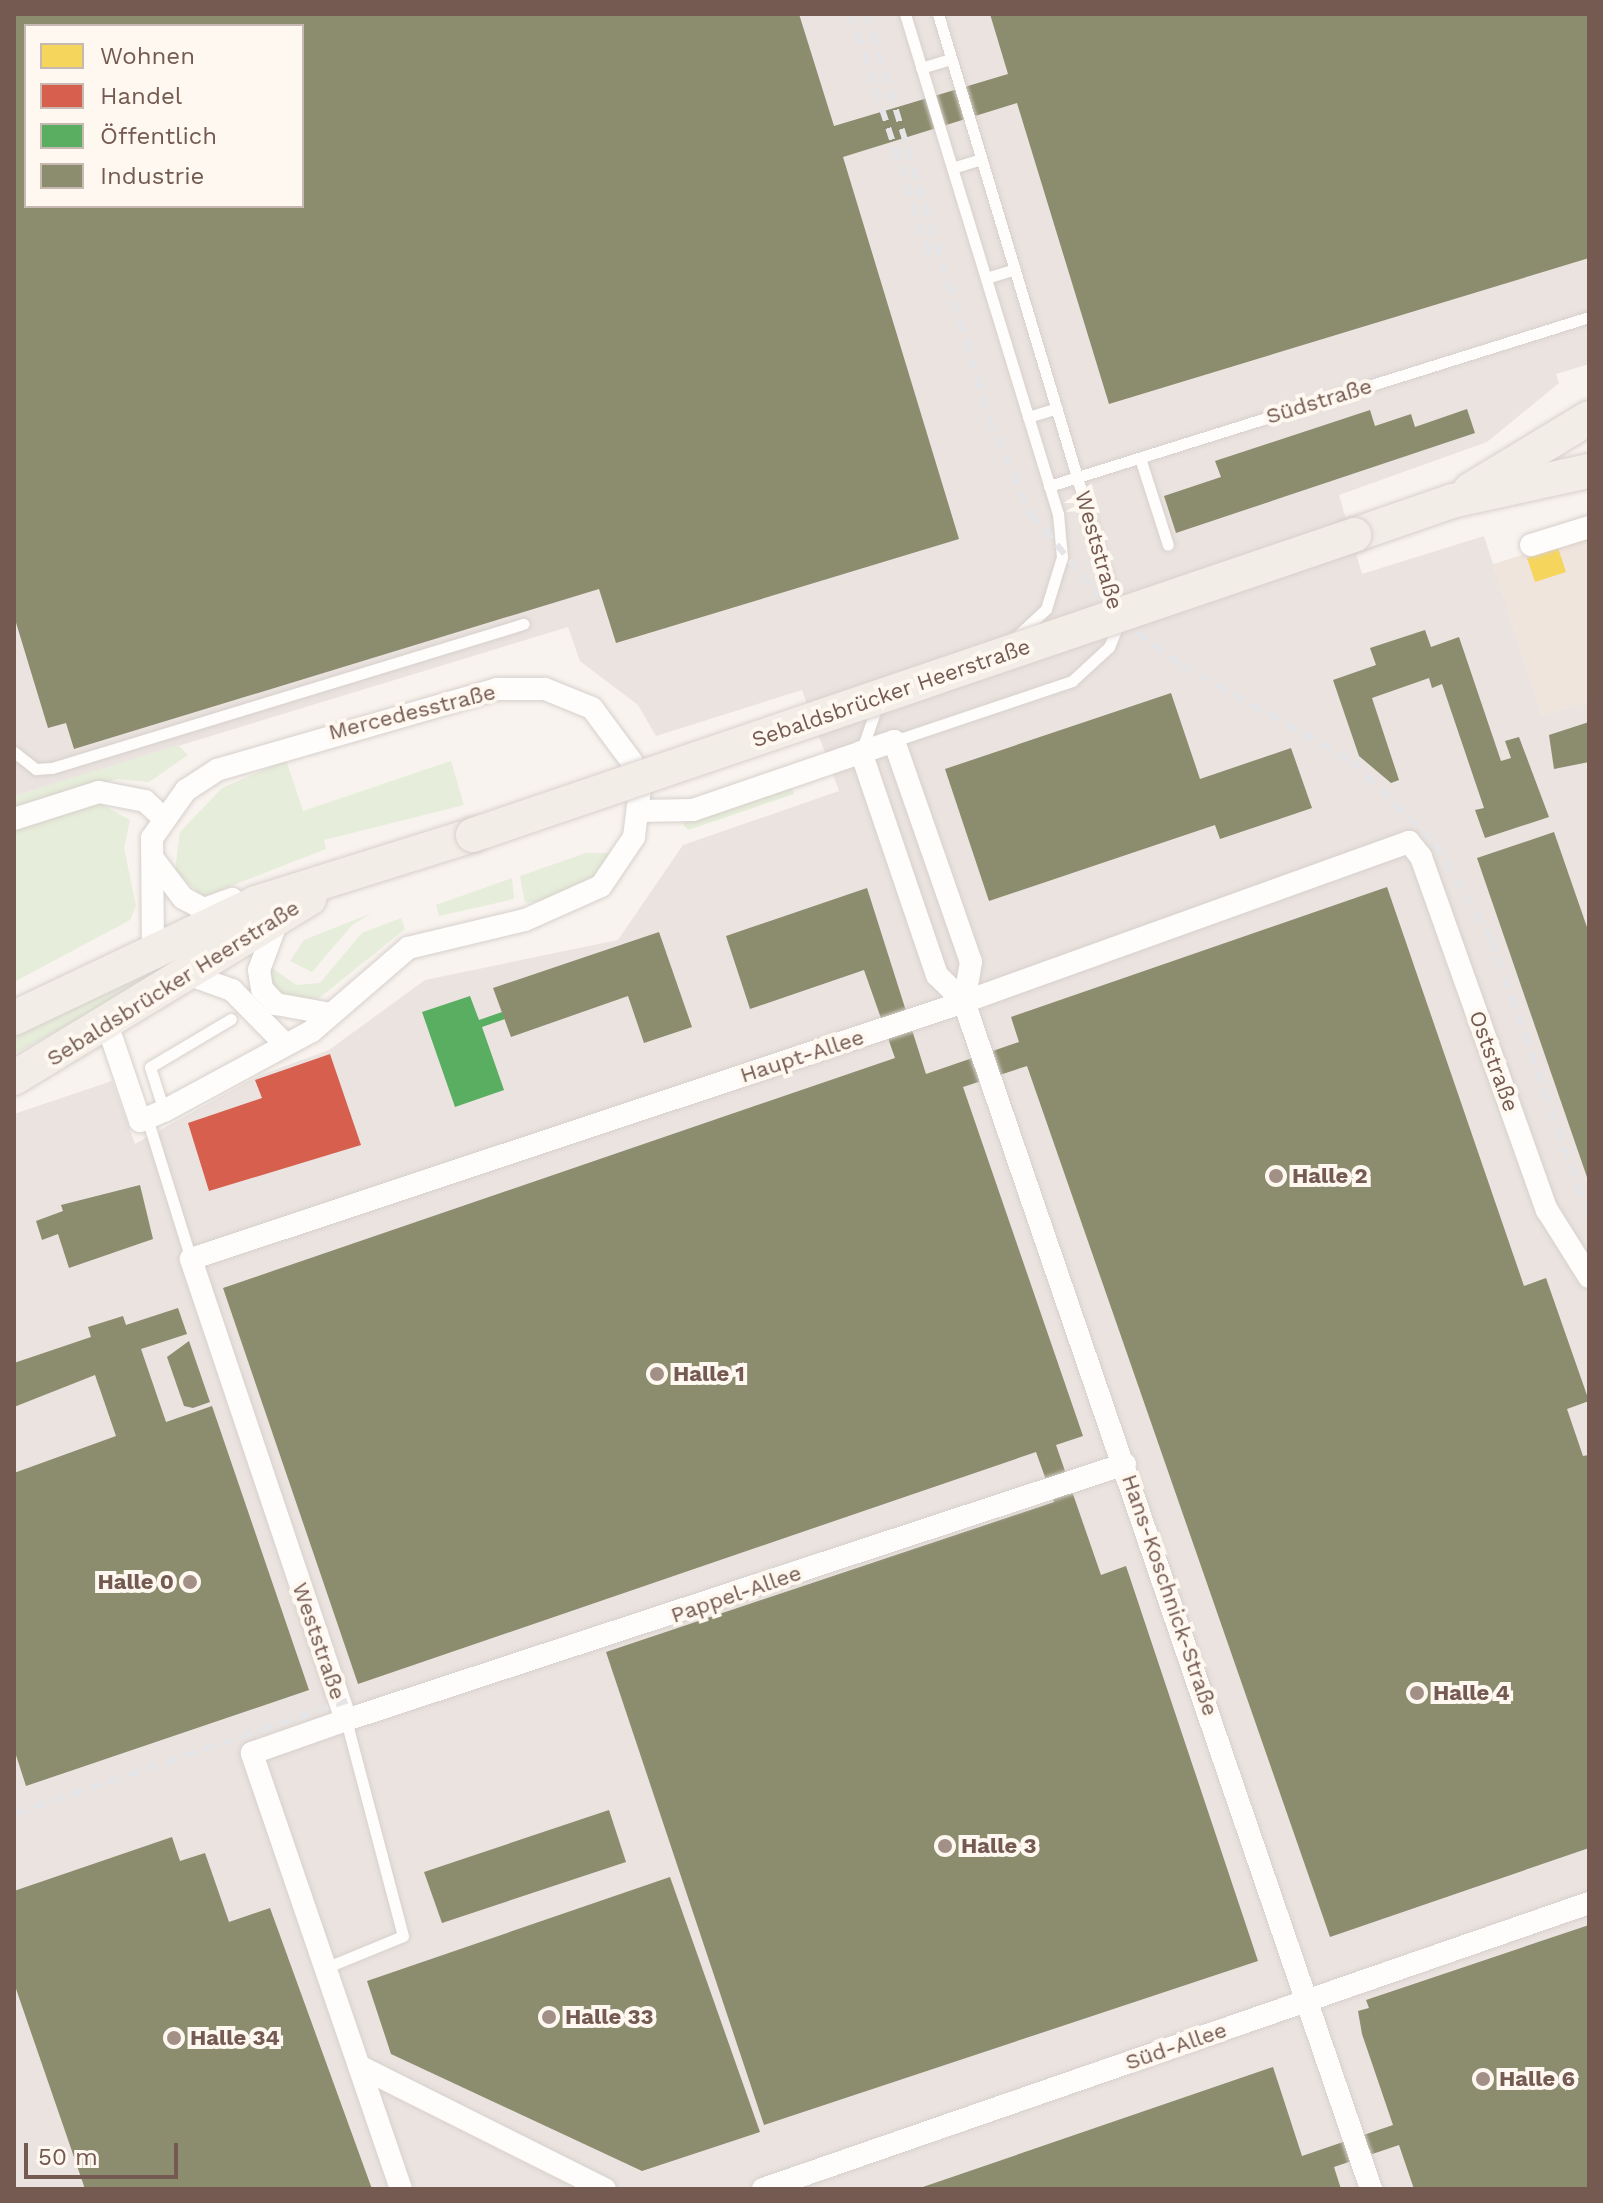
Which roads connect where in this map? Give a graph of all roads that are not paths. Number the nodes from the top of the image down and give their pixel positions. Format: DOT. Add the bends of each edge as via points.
graph roads {
  1 [pos="905,14"];
  2 [pos="938,14"];
  3 [pos="951,59"];
  4 [pos="921,68"];
  5 [pos="981,159"];
  6 [pos="952,168"];
  7 [pos="1015,269"];
  8 [pos="986,278"];
  9 [pos="1589,317"];
  10 [pos="1057,408"];
  11 [pos="1028,417"];
  12 [pos="1589,418"];
  13 [pos="1140,458"];
  14 [pos="1589,471"];
  15 [pos="1078,477"];
  16 [pos="1049,486"];
  17 [pos="1452,501"];
  18 [pos="1589,527"];
  19 [pos="1168,545"];
  20 [pos="1531,545"];
  21 [pos="524,624"];
  22 [pos="894,741"];
  23 [pos="14,752"];
  24 [pos="861,752"];
  25 [pos="640,811"];
  26 [pos="163,818"];
  27 [pos="14,819"];
  28 [pos="1409,842"];
  29 [pos="152,856"];
  30 [pos="267,911"];
  31 [pos="153,950"];
  32 [pos="187,974"];
  33 [pos="964,1002"];
  34 [pos="325,1013"];
  35 [pos="14,1018"];
  36 [pos="231,1019"];
  37 [pos="107,1024"];
  38 [pos="283,1042"];
  39 [pos="14,1078"];
  40 [pos="155,1115"];
  41 [pos="191,1259"];
  42 [pos="1586,1263"];
  43 [pos="1125,1464"];
  44 [pos="346,1720"];
  45 [pos="1589,1903"];
  46 [pos="325,1968"];
  47 [pos="1308,2000"];
  48 [pos="359,2066"];
  49 [pos="401,2189"];
  50 [pos="605,2189"];
  51 [pos="763,2189"];
  52 [pos="1371,2189"];
  1 -- 4 [label="lane, Weststraße"];
  2 -- 3 [label="lane, Weststraße"];
  3 -- 4 [label="lane"];
  3 -- 5 [label="lane, Weststraße"];
  4 -- 6 [label="lane, Weststraße"];
  5 -- 6 [label="lane"];
  5 -- 7 [label="lane, Weststraße"];
  6 -- 8 [label="lane, Weststraße"];
  7 -- 8 [label="lane"];
  7 -- 10 [label="lane, Weststraße"];
  8 -- 11 [label="lane, Weststraße"];
  9 -- 13 [label="lane, Südstraße"];
  10 -- 11 [label="lane"];
  10 -- 15 [label="lane, Weststraße"];
  11 -- 16 [label="lane, Weststraße"];
  12 -- 17 [label="main road, Sebaldsbrücker Heerstraße"];
  13 -- 15 [label="lane, Südstraße"];
  13 -- 19 [label="lane"];
  14 -- 17 [label="main road, Sebaldsbrücker Heerstraße"];
  15 -- 16 [label="lane, Südstraße"];
  15 -- 22 [label="lane, Weststraße" via="1120,620 1109,647 1072,681"];
  16 -- 24 [label="lane, Weststraße" via="1062,557 1046,609 1016,638 873,708"];
  17 -- 30 [label="main road, Sebaldsbrücker Heerstraße, bridge" via="473,835"];
  18 -- 20 [label="street"];
  21 -- 23 [label="lane" via="52,768 36,769"];
  22 -- 24 [label="street"];
  22 -- 33 [label="street, Hans-Koschnick-Straße" via="971,962"];
  24 -- 25 [label="street" via="693,810"];
  24 -- 33 [label="street, Hans-Koschnick-Straße" via="937,975"];
  25 -- 26 [label="street, Mercedesstraße" via="632,762 592,708 545,689 497,689 217,770"];
  25 -- 34 [label="street, Mercedesstraße" via="630,849 601,886 536,916 408,948"];
  26 -- 27 [label="street" via="145,801 99,792"];
  26 -- 29 [label="street"];
  28 -- 33 [label="street, Haupt-Allee"];
  28 -- 42 [label="street, Oststraße" via="1421,857 1547,1210"];
  29 -- 30 [label="street" via="183,898 204,909 241,896"];
  29 -- 31 [label="street"];
  30 -- 31 [label="main road, Sebaldsbrücker Heerstraße"];
  30 -- 32 [label="main road, Sebaldsbrücker Heerstraße"];
  30 -- 34 [label="street" via="259,970 262,989 276,1004"];
  31 -- 35 [label="main road, Sebaldsbrücker Heerstraße"];
  32 -- 37 [label="main road, Sebaldsbrücker Heerstraße"];
  32 -- 38 [label="street" via="232,990"];
  33 -- 41 [label="street, Haupt-Allee"];
  33 -- 43 [label="street, Hans-Koschnick-Straße"];
  34 -- 38 [label="street, Mercedesstraße" via="312,1031"];
  36 -- 40 [label="lane" via="150,1067"];
  37 -- 39 [label="main road, Sebaldsbrücker Heerstraße"];
  37 -- 40 [label="street" via="140,1121"];
  38 -- 40 [label="street, Mercedesstraße"];
  40 -- 41 [label="lane"];
  41 -- 44 [label="street, Weststraße"];
  43 -- 44 [label="street, Pappel-Allee"];
  43 -- 47 [label="street, Hans-Koschnick-Straße"];
  44 -- 46 [label="lane" via="403,1936"];
  44 -- 46 [label="street, Weststraße" via="252,1753"];
  45 -- 47 [label="street, Süd-Allee"];
  46 -- 48 [label="street, Weststraße"];
  47 -- 51 [label="street, Süd-Allee"];
  47 -- 52 [label="street, Hans-Koschnick-Straße"];
  48 -- 49 [label="street, Weststraße"];
  48 -- 50 [label="street"];
}
